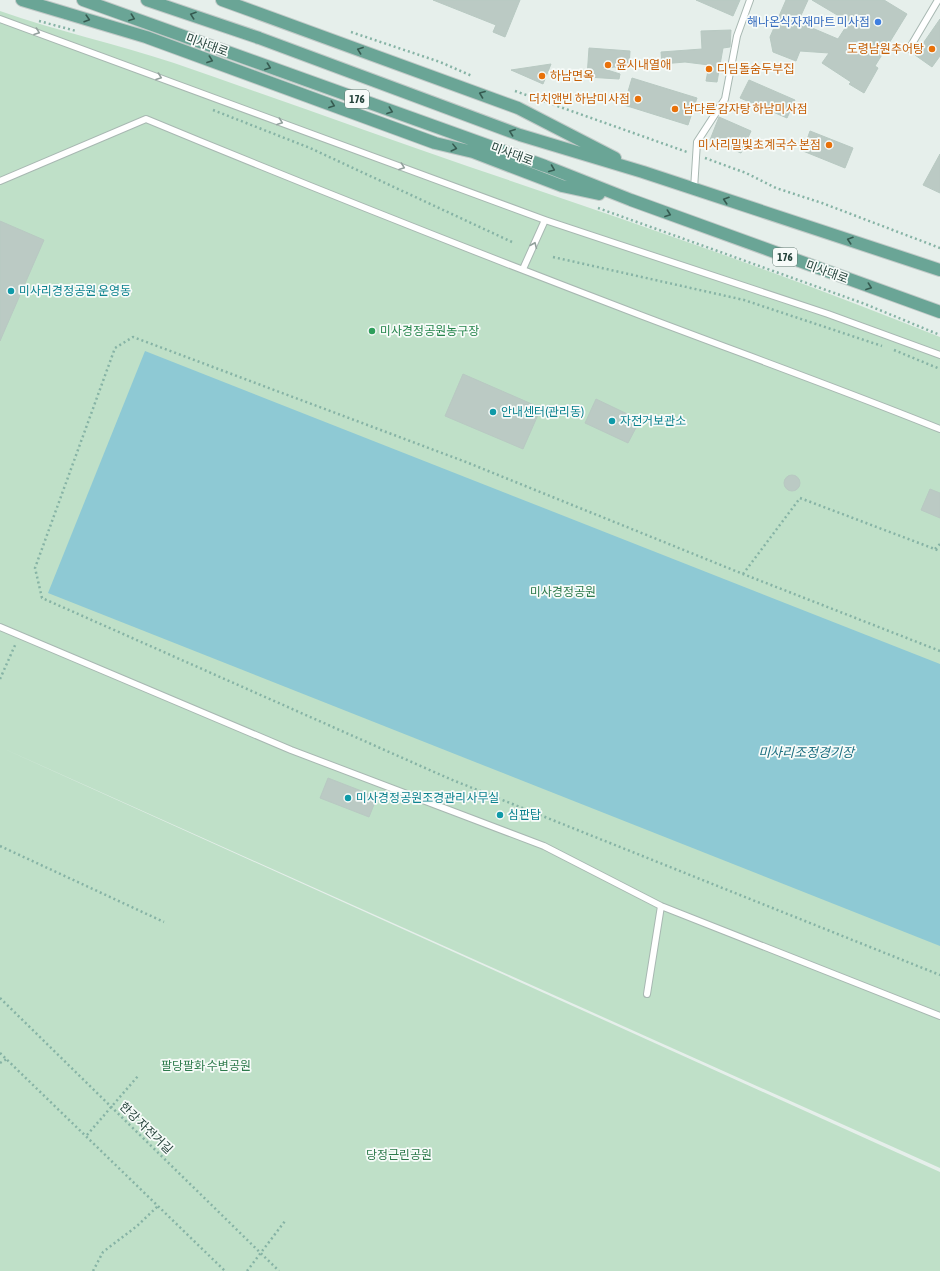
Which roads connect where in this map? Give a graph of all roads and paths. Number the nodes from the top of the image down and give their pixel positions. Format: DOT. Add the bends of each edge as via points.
graph roads {
  1 [pos="22,0"];
  2 [pos="48,0"];
  3 [pos="82,0"];
  4 [pos="147,0"];
  5 [pos="222,0"];
  6 [pos="750,0"];
  7 [pos="938,0"];
  8 [pos="56,9"];
  9 [pos="0,19"];
  10 [pos="349,31"];
  11 [pos="908,49"];
  12 [pos="475,77"];
  13 [pos="511,90"];
  14 [pos="209,108"];
  15 [pos="696,155"];
  16 [pos="643,172"];
  17 [pos="0,181"];
  18 [pos="694,189"];
  19 [pos="631,200"];
  20 [pos="545,220"];
  21 [pos="512,242"];
  22 [pos="940,248"];
  23 [pos="553,257"];
  24 [pos="523,269"];
  25 [pos="940,270"];
  26 [pos="940,312"];
  27 [pos="940,355"];
  28 [pos="940,369"];
  29 [pos="940,429"];
  30 [pos="940,544"];
  31 [pos="935,549"];
  32 [pos="940,551"];
  33 [pos="743,574"];
  34 [pos="0,627"];
  35 [pos="19,635"];
  36 [pos="940,651"];
  37 [pos="0,678"];
  38 [pos="0,846"];
  39 [pos="661,906"];
  40 [pos="164,922"];
  41 [pos="940,975"];
  42 [pos="647,994"];
  43 [pos="0,998"];
  44 [pos="940,1016"];
  45 [pos="0,1053"];
  46 [pos="7,1059"];
  47 [pos="0,1063"];
  48 [pos="138,1076"];
  49 [pos="111,1106"];
  50 [pos="87,1135"];
  51 [pos="158,1206"];
  52 [pos="285,1221"];
  53 [pos="261,1253"];
  54 [pos="92,1271"];
  55 [pos="225,1271"];
  56 [pos="248,1271"];
  57 [pos="279,1271"];
  1 -- 8 [label="main road"];
  2 -- 8 [label="main road"];
  3 -- 19 [label="main road, 미사대로 / 176, one-way" via="545,166"];
  16 -- 4 [label="main road, 미사대로 / 176, one-way" via="520,135 259,38"];
  16 -- 5 [label="main road, one-way" via="518,108"];
  6 -- 15 [label="lane" via="737,36 724,99 697,142"];
  7 -- 11 [label="lane"];
  8 -- 19 [label="main road, one-way" via="146,37 435,143 473,152 562,186"];
  9 -- 20 [label="lane, one-way"];
  10 -- 12 [label="path" via="440,62"];
  13 -- 15 [label="path"];
  14 -- 21 [label="path" via="310,148"];
  15 -- 18 [label="lane"];
  15 -- 22 [label="path" via="746,173 776,188"];
  16 -- 18 [label="main road, 미사대로 / 176"];
  17 -- 24 [label="lane" via="146,119 302,184"];
  25 -- 18 [label="main road, 미사대로 / 176, one-way"];
  19 -- 26 [label="main road, 미사대로 / 176, one-way"];
  24 -- 20 [label="lane, one-way"];
  20 -- 27 [label="lane" via="828,314"];
  23 -- 28 [label="path" via="744,300 889,348"];
  24 -- 29 [label="lane"];
  30 -- 31 [label="path"];
  31 -- 32 [label="path"];
  31 -- 33 [label="path" via="800,498"];
  33 -- 36 [label="path"];
  33 -- 41 [label="path" via="466,462 133,336 115,348 35,568 42,598 450,779"];
  34 -- 35 [label="lane"];
  35 -- 37 [label="path"];
  35 -- 39 [label="lane" via="294,751 544,846"];
  38 -- 40 [label="path"];
  39 -- 42 [label="lane"];
  39 -- 44 [label="lane"];
  43 -- 49 [label="path, 한강 자전거길"];
  45 -- 46 [label="path"];
  46 -- 47 [label="path"];
  46 -- 50 [label="path"];
  48 -- 49 [label="path"];
  49 -- 50 [label="path"];
  49 -- 53 [label="path, 한강 자전거길"];
  50 -- 51 [label="path"];
  51 -- 54 [label="path" via="103,1252"];
  51 -- 55 [label="path"];
  52 -- 53 [label="path"];
  53 -- 56 [label="path"];
  53 -- 57 [label="path, 한강 자전거길"];
}
